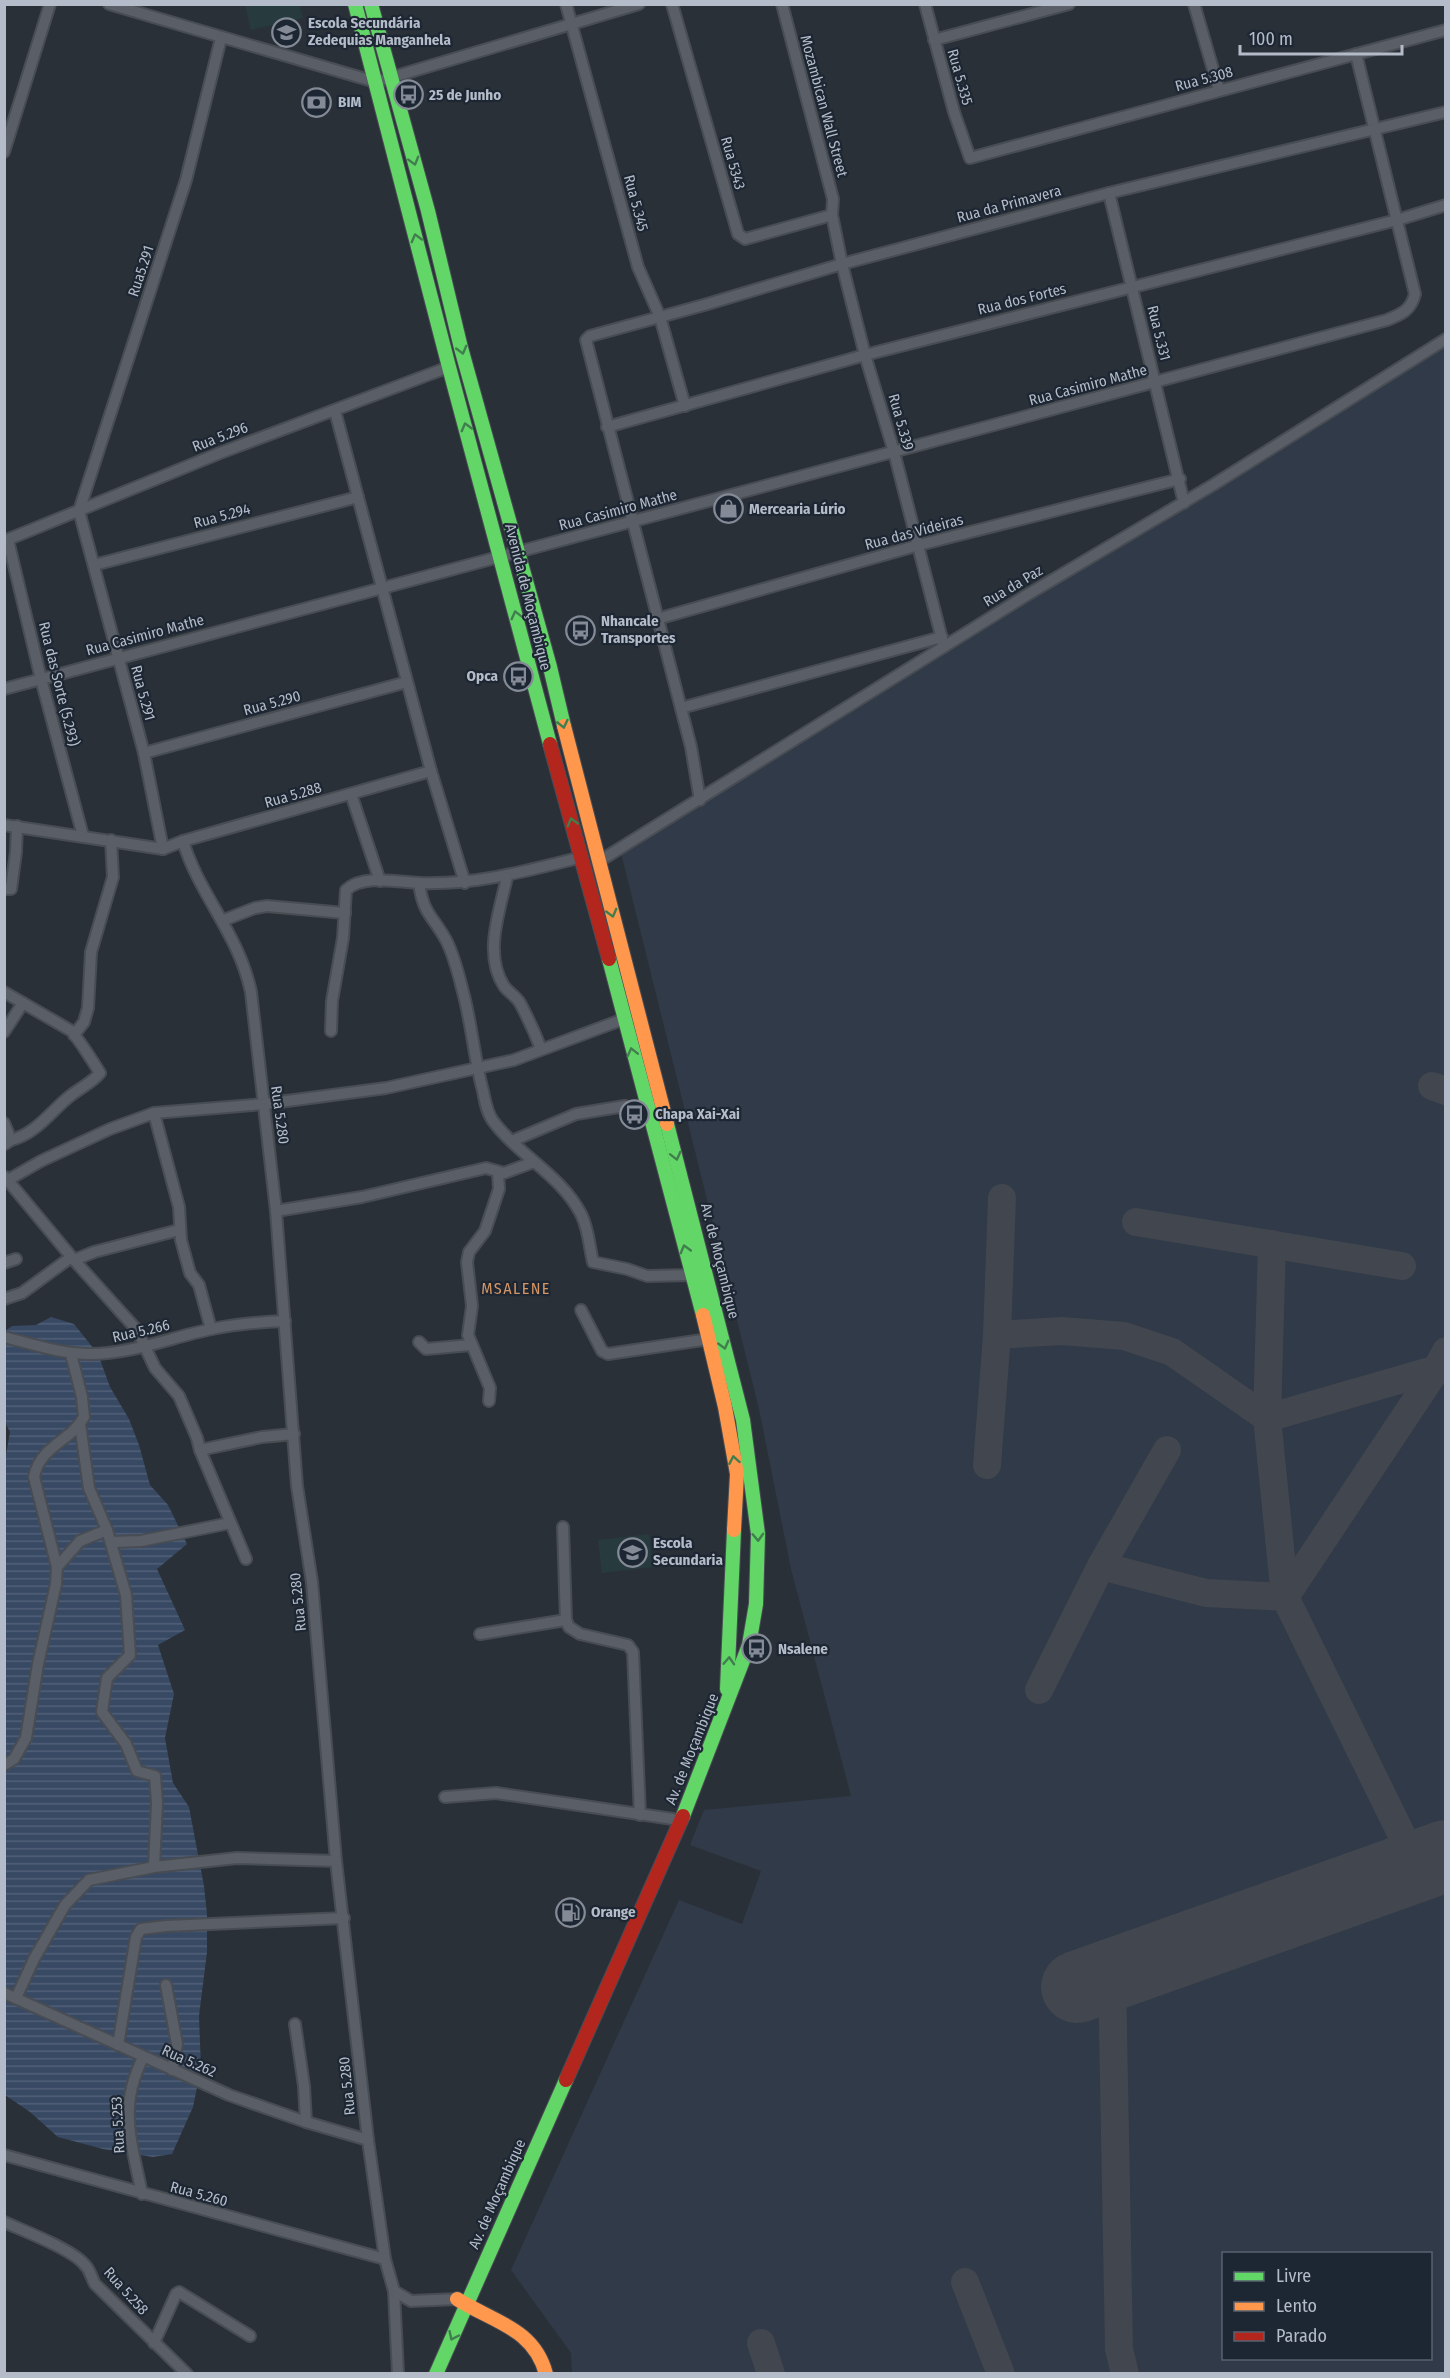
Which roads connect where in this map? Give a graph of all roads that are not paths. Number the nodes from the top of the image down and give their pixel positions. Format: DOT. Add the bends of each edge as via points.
graph roads {
  1 [pos="50,4"];
  2 [pos="109,4"];
  3 [pos="355,4"];
  4 [pos="371,4"];
  5 [pos="566,4"];
  6 [pos="639,4"];
  7 [pos="672,4"];
  8 [pos="782,4"];
  9 [pos="925,4"];
  10 [pos="1069,4"];
  11 [pos="1194,4"];
  12 [pos="571,24"];
  13 [pos="1446,30"];
  14 [pos="221,38"];
  15 [pos="934,40"];
  16 [pos="1356,54"];
  17 [pos="390,78"];
  18 [pos="377,87"];
  19 [pos="1219,90"];
  20 [pos="1446,112"];
  21 [pos="1374,130"];
  22 [pos="4,152"];
  23 [pos="970,158"];
  24 [pos="1109,193"];
  25 [pos="1446,205"];
  26 [pos="832,215"];
  27 [pos="1397,220"];
  28 [pos="842,264"];
  29 [pos="1132,287"];
  30 [pos="660,317"];
  31 [pos="1446,339"];
  32 [pos="866,355"];
  33 [pos="449,367"];
  34 [pos="1156,383"];
  35 [pos="685,406"];
  36 [pos="335,411"];
  37 [pos="607,427"];
  38 [pos="894,452"];
  39 [pos="1180,479"];
  40 [pos="358,497"];
  41 [pos="1184,503"];
  42 [pos="79,511"];
  43 [pos="633,522"];
  44 [pos="6,540"];
  45 [pos="919,545"];
  46 [pos="517,552"];
  47 [pos="501,555"];
  48 [pos="94,565"];
  49 [pos="382,587"];
  50 [pos="657,619"];
  51 [pos="943,642"];
  52 [pos="118,658"];
  53 [pos="41,679"];
  54 [pos="407,682"];
  55 [pos="4,689"];
  56 [pos="681,708"];
  57 [pos="144,753"];
  58 [pos="431,771"];
  59 [pos="351,794"];
  60 [pos="700,800"];
  61 [pos="4,825"];
  62 [pos="16,826"];
  63 [pos="83,836"];
  64 [pos="111,840"];
  65 [pos="183,841"];
  66 [pos="163,849"];
  67 [pos="582,857"];
  68 [pos="598,862"];
  69 [pos="507,877"];
  70 [pos="380,881"];
  71 [pos="418,883"];
  72 [pos="465,883"];
  73 [pos="4,889"];
  74 [pos="345,913"];
  75 [pos="224,920"];
  76 [pos="4,992"];
  77 [pos="23,1003"];
  78 [pos="624,1019"];
  79 [pos="331,1030"];
  80 [pos="4,1032"];
  81 [pos="75,1033"];
  82 [pos="541,1049"];
  83 [pos="477,1068"];
  84 [pos="661,1100"];
  85 [pos="264,1104"];
  86 [pos="625,1106"];
  87 [pos="647,1108"];
  88 [pos="154,1113"];
  89 [pos="4,1123"];
  90 [pos="512,1141"];
  91 [pos="8,1142"];
  92 [pos="534,1162"];
  93 [pos="498,1173"];
  94 [pos="7,1178"];
  95 [pos="276,1211"];
  96 [pos="179,1230"];
  97 [pos="16,1259"];
  98 [pos="74,1260"];
  99 [pos="4,1263"];
  100 [pos="692,1275"];
  101 [pos="4,1299"];
  102 [pos="581,1310"];
  103 [pos="285,1321"];
  104 [pos="211,1329"];
  105 [pos="4,1337"];
  106 [pos="709,1339"];
  107 [pos="419,1342"];
  108 [pos="471,1345"];
  109 [pos="146,1346"];
  110 [pos="70,1354"];
  111 [pos="489,1401"];
  112 [pos="80,1424"];
  113 [pos="294,1434"];
  114 [pos="200,1450"];
  115 [pos="230,1523"];
  116 [pos="563,1527"];
  117 [pos="108,1530"];
  118 [pos="111,1542"];
  119 [pos="246,1560"];
  120 [pos="57,1567"];
  121 [pos="566,1620"];
  122 [pos="480,1634"];
  123 [pos="4,1765"];
  124 [pos="446,1797"];
  125 [pos="640,1815"];
  126 [pos="674,1819"];
  127 [pos="336,1861"];
  128 [pos="154,1867"];
  129 [pos="344,1918"];
  130 [pos="166,1985"];
  131 [pos="4,1993"];
  132 [pos="16,1998"];
  133 [pos="295,2024"];
  134 [pos="118,2045"];
  135 [pos="143,2057"];
  136 [pos="172,2070"];
  137 [pos="306,2122"];
  138 [pos="368,2140"];
  139 [pos="4,2155"];
  140 [pos="142,2194"];
  141 [pos="4,2222"];
  142 [pos="385,2259"];
  143 [pos="394,2291"];
  144 [pos="462,2302"];
  145 [pos="250,2336"];
  146 [pos="154,2343"];
  147 [pos="187,2373"];
  148 [pos="398,2373"];
  149 [pos="422,2373"];
  150 [pos="435,2373"];
  151 [pos="546,2373"];
  1 -- 22 [label="street"];
  2 -- 14 [label="street"];
  3 -- 18 [label="main road"];
  4 -- 17 [label="main road"];
  5 -- 12 [label="street, Rua 5.345"];
  6 -- 12 [label="street"];
  7 -- 26 [label="street, Rua 5343" via="738,234 745,239"];
  8 -- 26 [label="street, Mozambican Wall Street" via="833,199"];
  9 -- 15 [label="street, Rua 5.335"];
  10 -- 15 [label="street"];
  11 -- 19 [label="street"];
  12 -- 17 [label="street"];
  12 -- 30 [label="street, Rua 5.345" via="638,267"];
  13 -- 16 [label="street, Rua 5.308"];
  14 -- 18 [label="street"];
  14 -- 42 [label="street, Rua5.291" via="186,180"];
  15 -- 23 [label="street, Rua 5.335"];
  16 -- 19 [label="street, Rua 5.308"];
  16 -- 21 [label="street, Rua Casimiro Mathe"];
  17 -- 18 [label="street"];
  17 -- 46 [label="main road, Avenida de Moçambique, one-way"];
  33 -- 18 [label="main road, Avenida de Moçambique, one-way"];
  19 -- 23 [label="street, Rua 5.308"];
  20 -- 21 [label="street, Rua da Primavera"];
  21 -- 24 [label="street, Rua da Primavera"];
  21 -- 27 [label="street, Rua Casimiro Mathe"];
  24 -- 28 [label="street, Rua da Primavera"];
  24 -- 29 [label="street, Rua 5.331"];
  25 -- 27 [label="street, Rua dos Fortes"];
  26 -- 28 [label="street, Rua 5.339"];
  27 -- 29 [label="street, Rua dos Fortes"];
  27 -- 34 [label="street, Rua Casimiro Mathe" via="1415,294 1412,306 1404,313"];
  28 -- 30 [label="street, Rua da Primavera"];
  28 -- 32 [label="street, Rua 5.339"];
  29 -- 32 [label="street, Rua dos Fortes"];
  29 -- 34 [label="street, Rua 5.331"];
  30 -- 35 [label="street, Rua 5.345"];
  30 -- 37 [label="street, Rua da Primavera" via="586,340"];
  31 -- 41 [label="street, Rua da Paz"];
  32 -- 35 [label="street, Rua dos Fortes"];
  32 -- 38 [label="street, Rua 5.339"];
  33 -- 36 [label="street, Rua 5.296"];
  47 -- 33 [label="main road, Avenida de Moçambique, one-way"];
  34 -- 38 [label="street, Rua Casimiro Mathe"];
  34 -- 39 [label="street, Rua 5.331"];
  35 -- 37 [label="street, Rua dos Fortes"];
  36 -- 40 [label="street"];
  36 -- 42 [label="street, Rua 5.296"];
  37 -- 43 [label="street"];
  38 -- 43 [label="street, Rua Casimiro Mathe"];
  38 -- 45 [label="street, Rua 5.339"];
  39 -- 41 [label="street, Rua 5.331"];
  39 -- 45 [label="street, Rua das Videiras"];
  40 -- 48 [label="street, Rua 5.294"];
  40 -- 49 [label="street"];
  41 -- 51 [label="street, Rua da Paz"];
  42 -- 44 [label="street, Rua 5.296"];
  42 -- 48 [label="street, Rua 5.291"];
  43 -- 46 [label="street, Rua Casimiro Mathe"];
  43 -- 50 [label="street"];
  44 -- 53 [label="street, Rua das Sorte (5.293)"];
  45 -- 50 [label="street, Rua das Videiras"];
  45 -- 51 [label="street, Rua 5.339"];
  46 -- 47 [label="street, Rua Casimiro Mathe"];
  46 -- 68 [label="main road, Avenida de Moçambique, one-way"];
  47 -- 49 [label="street, Rua Casimiro Mathe"];
  67 -- 47 [label="main road, Avenida de Moçambique, one-way"];
  48 -- 52 [label="street, Rua 5.291"];
  49 -- 52 [label="street, Rua Casimiro Mathe"];
  49 -- 54 [label="street"];
  50 -- 56 [label="street"];
  51 -- 56 [label="street"];
  51 -- 60 [label="street, Rua da Paz"];
  52 -- 53 [label="street, Rua Casimiro Mathe"];
  52 -- 57 [label="street, Rua 5.291"];
  53 -- 55 [label="street, Rua Casimiro Mathe"];
  53 -- 63 [label="street, Rua das Sorte (5.293)"];
  54 -- 57 [label="street, Rua 5.290"];
  54 -- 58 [label="street"];
  56 -- 60 [label="street"];
  57 -- 66 [label="street, Rua 5.291"];
  58 -- 59 [label="street, Rua 5.288"];
  58 -- 72 [label="street"];
  59 -- 65 [label="street, Rua 5.288"];
  59 -- 70 [label="street"];
  60 -- 68 [label="street, Rua da Paz"];
  61 -- 62 [label="street"];
  62 -- 63 [label="street"];
  62 -- 73 [label="street" via="11,889"];
  63 -- 64 [label="street"];
  64 -- 66 [label="street"];
  64 -- 81 [label="street" via="113,878 91,952 88,1008"];
  65 -- 66 [label="street, Rua 5.288"];
  65 -- 75 [label="street, Rua 5.280" via="196,876"];
  67 -- 69 [label="street"];
  67 -- 78 [label="main road, Avenida de Moçambique"];
  68 -- 84 [label="main road, Avenida de Moçambique, one-way"];
  69 -- 72 [label="street"];
  69 -- 82 [label="street" via="495,932 496,965 504,986 532,1025"];
  70 -- 71 [label="street"];
  70 -- 74 [label="street" via="351,885 346,890"];
  71 -- 72 [label="street"];
  71 -- 83 [label="street" via="428,915 446,941 456,967"];
  74 -- 75 [label="street" via="267,906"];
  74 -- 79 [label="street"];
  75 -- 85 [label="street, Rua 5.280" via="248,977"];
  76 -- 77 [label="street"];
  77 -- 80 [label="street"];
  77 -- 81 [label="street"];
  78 -- 82 [label="street"];
  87 -- 78 [label="main road, Avenida de Moçambique, one-way"];
  81 -- 91 [label="street" via="99,1075 42,1124"];
  82 -- 83 [label="street"];
  83 -- 85 [label="street" via="386,1088"];
  83 -- 90 [label="street" via="492,1120"];
  84 -- 144 [label="main road, Av. de Moçambique, one-way" via="743,1420 758,1534 756,1604 734,1691 690,1800"];
  85 -- 88 [label="street"];
  85 -- 95 [label="street, Rua 5.280"];
  86 -- 90 [label="street" via="576,1114"];
  100 -- 87 [label="main road, Av. de Moçambique, one-way"];
  88 -- 94 [label="street" via="110,1129"];
  88 -- 96 [label="street" via="179,1207"];
  89 -- 91 [label="street"];
  90 -- 92 [label="street"];
  92 -- 93 [label="street"];
  92 -- 100 [label="street" via="558,1181 581,1214 593,1263 647,1276"];
  93 -- 95 [label="street" via="486,1168 362,1197"];
  93 -- 108 [label="street" via="499,1190 485,1231 469,1252 467,1262"];
  94 -- 98 [label="street"];
  95 -- 103 [label="street, Rua 5.280"];
  96 -- 98 [label="street"];
  96 -- 104 [label="street"];
  97 -- 99 [label="street"];
  98 -- 101 [label="street" via="70,1258 22,1293"];
  98 -- 109 [label="street" via="137,1330"];
  100 -- 106 [label="main road, Av. de Moçambique"];
  102 -- 106 [label="street" via="602,1351 608,1354"];
  103 -- 104 [label="street, Rua 5.266"];
  103 -- 113 [label="street, Rua 5.280"];
  104 -- 109 [label="street, Rua 5.266"];
  105 -- 110 [label="street, Rua 5.266"];
  126 -- 106 [label="main road, Av. de Moçambique, one-way" via="727,1688 737,1474"];
  107 -- 108 [label="street" via="426,1349"];
  108 -- 111 [label="street" via="490,1388"];
  109 -- 110 [label="street, Rua 5.266" via="109,1353"];
  109 -- 114 [label="street" via="155,1368 179,1396"];
  110 -- 112 [label="street" via="84,1406"];
  112 -- 117 [label="street" via="89,1488"];
  112 -- 120 [label="street" via="44,1455 34,1477"];
  113 -- 114 [label="street"];
  113 -- 127 [label="street, Rua 5.280" via="297,1486 312,1582"];
  114 -- 115 [label="street"];
  115 -- 118 [label="street" via="141,1541"];
  115 -- 119 [label="street"];
  116 -- 121 [label="street"];
  117 -- 118 [label="street"];
  117 -- 120 [label="street" via="80,1541"];
  118 -- 128 [label="street" via="126,1595 130,1655 107,1678 102,1712 126,1744 137,1771 155,1776"];
  120 -- 123 [label="street" via="26,1738 14,1759"];
  121 -- 122 [label="street"];
  121 -- 125 [label="street" via="580,1634 628,1645 633,1652"];
  124 -- 125 [label="street" via="496,1793"];
  125 -- 126 [label="street"];
  126 -- 144 [label="main road, Av. de Moçambique" via="510,2177"];
  127 -- 128 [label="street" via="237,1858"];
  127 -- 129 [label="street, Rua 5.280"];
  128 -- 132 [label="street" via="84,1883 65,1905"];
  129 -- 134 [label="street" via="141,1929 136,1937"];
  129 -- 138 [label="street, Rua 5.280"];
  130 -- 136 [label="street" via="177,2044"];
  131 -- 132 [label="street, Rua 5.262"];
  132 -- 134 [label="street, Rua 5.262"];
  133 -- 137 [label="street"];
  134 -- 135 [label="street, Rua 5.262"];
  135 -- 136 [label="street, Rua 5.262"];
  135 -- 140 [label="street, Rua 5.253" via="129,2099"];
  136 -- 137 [label="street, Rua 5.262"];
  137 -- 138 [label="street, Rua 5.262"];
  138 -- 142 [label="street, Rua 5.280"];
  139 -- 140 [label="street, Rua 5.260"];
  140 -- 142 [label="street, Rua 5.260"];
  141 -- 146 [label="street, Rua 5.258" via="82,2261 95,2284"];
  142 -- 143 [label="street, Rua 5.280"];
  143 -- 144 [label="street" via="411,2301"];
  143 -- 148 [label="street, Rua 5.280"];
  144 -- 149 [label="main road, Av. de Moçambique"];
  144 -- 150 [label="main road, Av. de Moçambique, one-way"];
  144 -- 151 [label="main road" via="526,2338 541,2354"];
  145 -- 146 [label="street" via="179,2292"];
  146 -- 147 [label="street, Rua 5.258"];
}
